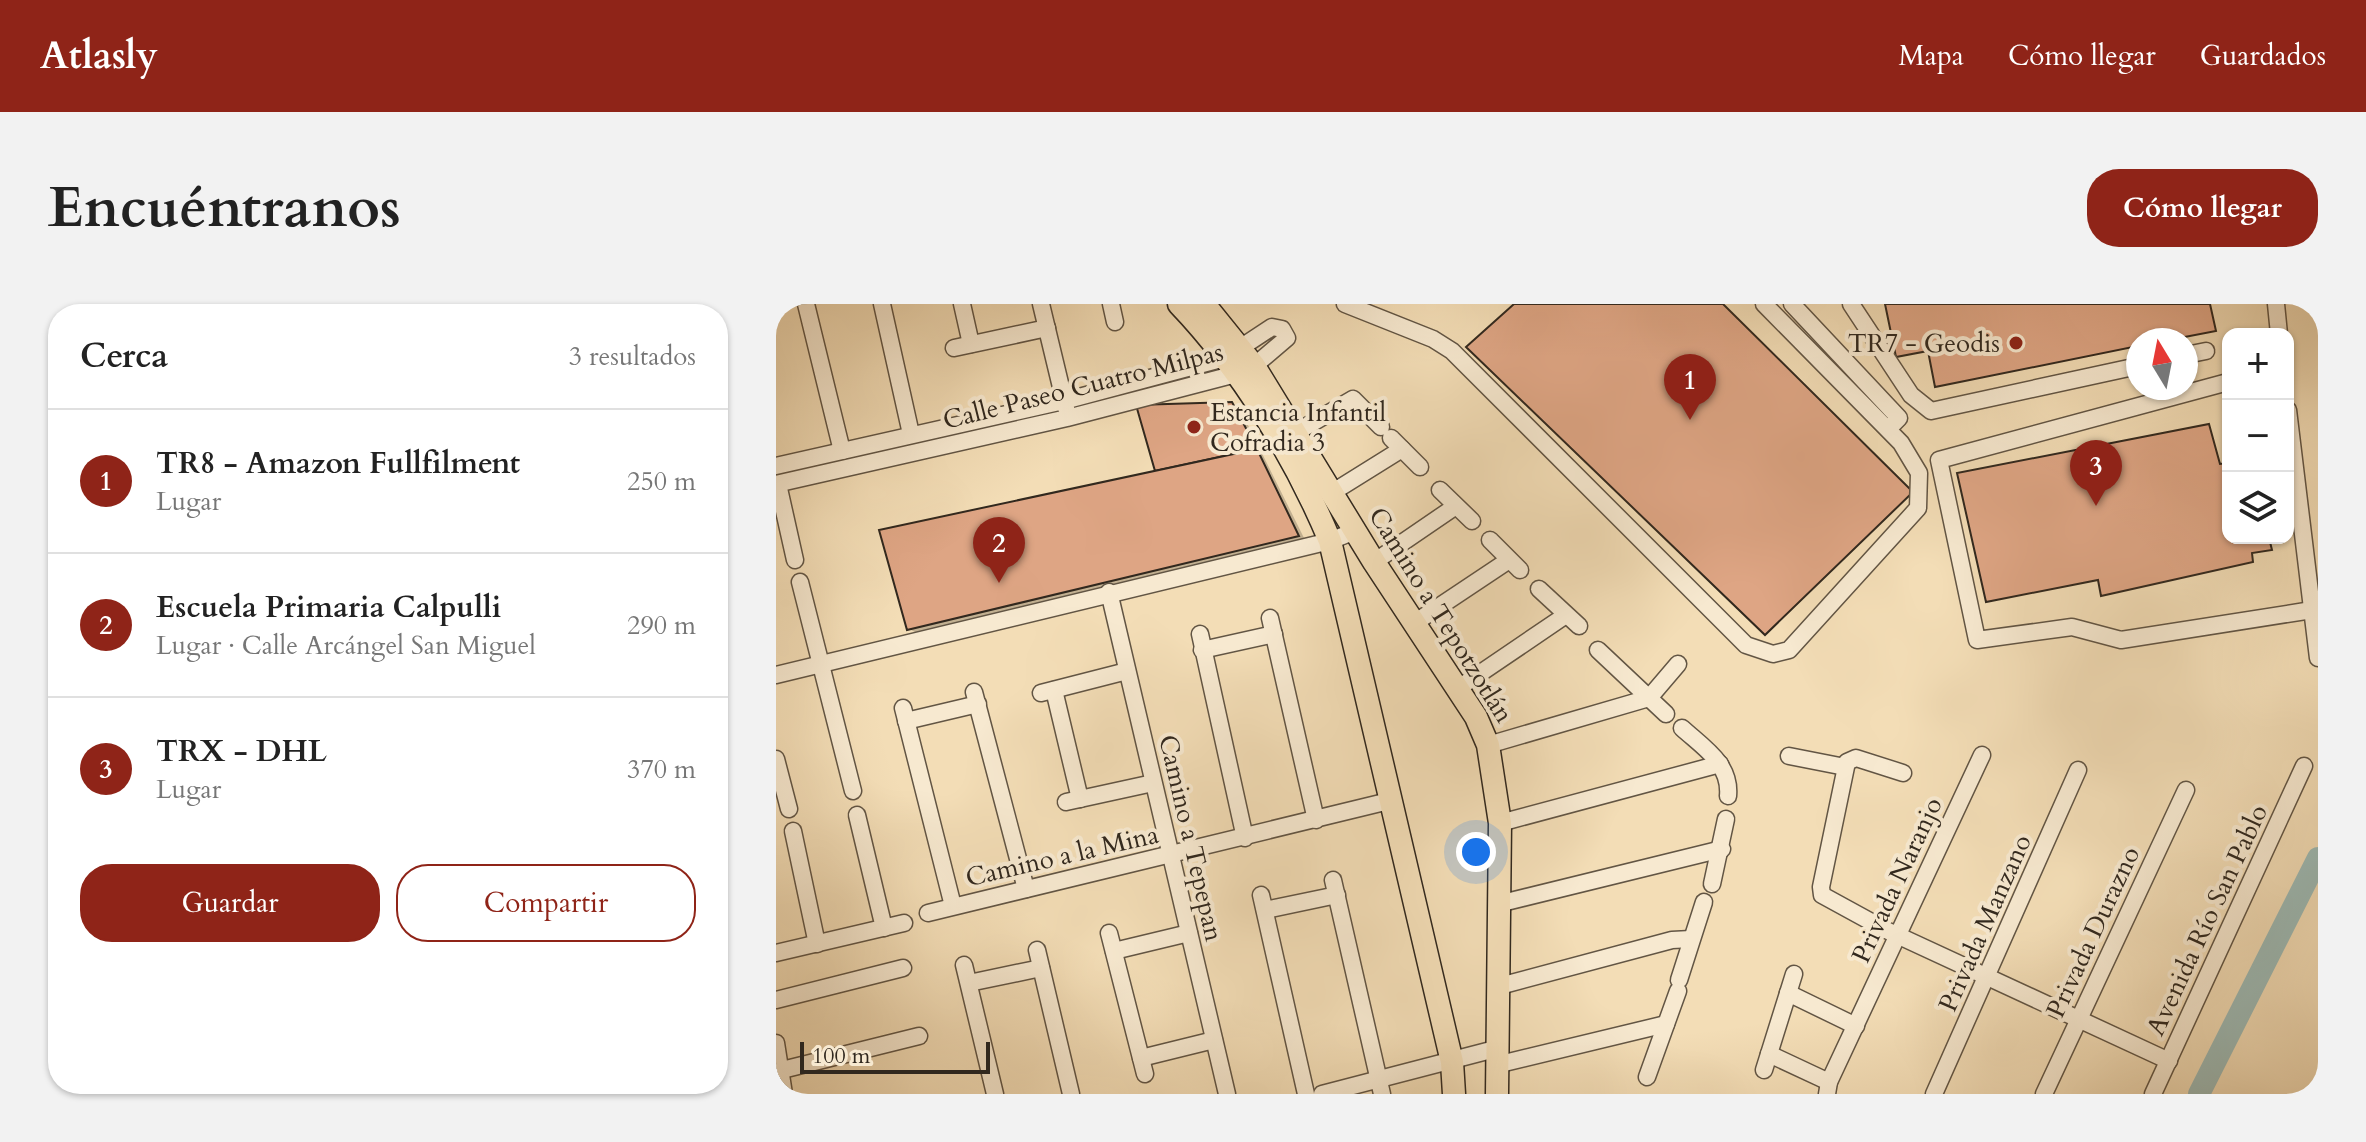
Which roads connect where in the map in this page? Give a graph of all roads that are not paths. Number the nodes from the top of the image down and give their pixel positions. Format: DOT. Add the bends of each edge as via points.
graph roads {
  1 [pos="806,304"];
  2 [pos="882,304"];
  3 [pos="962,304"];
  4 [pos="1041,304"];
  5 [pos="1179,304"];
  6 [pos="1204,304"];
  7 [pos="1764,304"];
  8 [pos="1792,304"];
  9 [pos="1851,304"];
  10 [pos="2276,304"];
  11 [pos="1354,306"];
  12 [pos="1047,328"];
  13 [pos="2278,328"];
  14 [pos="971,344"];
  15 [pos="954,348"];
  16 [pos="2206,351"];
  17 [pos="2198,353"];
  18 [pos="1239,361"];
  19 [pos="2126,369"];
  20 [pos="2222,384"];
  21 [pos="1066,409"];
  22 [pos="1888,429"];
  23 [pos="1295,433"];
  24 [pos="911,434"];
  25 [pos="1391,438"];
  26 [pos="842,451"];
  27 [pos="2294,460"];
  28 [pos="776,466"];
  29 [pos="816,466"];
  30 [pos="1420,467"];
  31 [pos="777,484"];
  32 [pos="1440,490"];
  33 [pos="1333,492"];
  34 [pos="1456,506"];
  35 [pos="1472,521"];
  36 [pos="1355,531"];
  37 [pos="1490,540"];
  38 [pos="1330,541"];
  39 [pos="795,560"];
  40 [pos="1374,562"];
  41 [pos="800,582"];
  42 [pos="1539,589"];
  43 [pos="1109,592"];
  44 [pos="2312,610"];
  45 [pos="1566,615"];
  46 [pos="1416,622"];
  47 [pos="1579,626"];
  48 [pos="1598,650"];
  49 [pos="2318,658"];
  50 [pos="821,663"];
  51 [pos="1678,664"];
  52 [pos="1127,671"];
  53 [pos="776,675"];
  54 [pos="1457,689"];
  55 [pos="1649,698"];
  56 [pos="1666,714"];
  57 [pos="1682,728"];
  58 [pos="1488,745"];
  59 [pos="1982,755"];
  60 [pos="1789,756"];
  61 [pos="776,759"];
  62 [pos="1720,764"];
  63 [pos="1846,765"];
  64 [pos="2304,766"];
  65 [pos="2078,770"];
  66 [pos="1903,773"];
  67 [pos="1153,783"];
  68 [pos="2186,790"];
  69 [pos="853,791"];
  70 [pos="1728,796"];
  71 [pos="1393,800"];
  72 [pos="789,809"];
  73 [pos="857,815"];
  74 [pos="1726,819"];
  75 [pos="1316,820"];
  76 [pos="1500,823"];
  77 [pos="793,831"];
  78 [pos="1245,838"];
  79 [pos="1722,849"];
  80 [pos="1171,856"];
  81 [pos="1712,884"];
  82 [pos="1026,889"];
  83 [pos="1704,902"];
  84 [pos="1498,904"];
  85 [pos="953,906"];
  86 [pos="928,913"];
  87 [pos="904,923"];
  88 [pos="884,928"];
  89 [pos="1109,933"];
  90 [pos="1189,933"];
  91 [pos="1897,936"];
  92 [pos="1691,939"];
  93 [pos="817,944"];
  94 [pos="1037,950"];
  95 [pos="1114,951"];
  96 [pos="776,953"];
  97 [pos="964,965"];
  98 [pos="903,968"];
  99 [pos="1041,968"];
  100 [pos="1794,974"];
  101 [pos="1988,979"];
  102 [pos="969,983"];
  103 [pos="1496,987"];
  104 [pos="1788,993"];
  105 [pos="776,1000"];
  106 [pos="2077,1020"];
  107 [pos="1666,1024"];
  108 [pos="1856,1026"];
  109 [pos="919,1036"];
  110 [pos="1214,1040"];
  111 [pos="776,1043"];
  112 [pos="1496,1057"];
  113 [pos="2169,1061"];
  114 [pos="1452,1062"];
  115 [pos="782,1070"];
  116 [pos="1647,1077"];
  117 [pos="1381,1087"];
  118 [pos="1828,1088"];
  119 [pos="784,1094"];
  120 [pos="995,1094"];
  121 [pos="1071,1094"];
  122 [pos="1227,1094"];
  123 [pos="1306,1094"];
  124 [pos="1322,1094"];
  125 [pos="1454,1094"];
  126 [pos="1497,1094"];
  127 [pos="1934,1094"];
  128 [pos="2044,1094"];
  129 [pos="2153,1094"];
  1 -- 26 [label="street"];
  2 -- 24 [label="street"];
  3 -- 14 [label="street"];
  4 -- 12 [label="street"];
  5 -- 18 [label="main road, Camino a Tepotzotlán"];
  6 -- 18 [label="main road, Camino a Tepotzotlán"];
  7 -- 22 [label="street"];
  8 -- 22 [label="street" via="1899,418"];
  9 -- 19 [label="street" via="1911,395 1931,411"];
  10 -- 13 [label="street"];
  11 -- 22 [label="street" via="1452,351 1746,645 1773,654 1789,650 1918,508 1919,473"];
  12 -- 14 [label="street"];
  12 -- 21 [label="street"];
  14 -- 15 [label="street"];
  16 -- 17 [label="street"];
  18 -- 21 [label="street, Calle Paseo Cuatro Milpas"];
  18 -- 23 [label="main road, Camino a Tepotzotlán"];
  18 -- 38 [label="main road, Camino a Tepotzotlán"];
  20 -- 44 [label="street" via="1939,460 1977,640 2072,627 2121,640"];
  21 -- 24 [label="street, Calle Paseo Cuatro Milpas"];
  21 -- 29 [label="street, Calle Paseo Cuatro Milpas"];
  23 -- 25 [label="street" via="1353,399"];
  23 -- 33 [label="main road, Camino a Tepotzotlán"];
  24 -- 26 [label="street, Calle Paseo Cuatro Milpas"];
  25 -- 30 [label="street"];
  25 -- 33 [label="street"];
  26 -- 29 [label="street, Calle Paseo Cuatro Milpas"];
  27 -- 44 [label="street"];
  28 -- 29 [label="street, Calle Paseo Cuatro Milpas"];
  29 -- 31 [label="street, Calle Paseo Cuatro Milpas"];
  31 -- 39 [label="street"];
  32 -- 34 [label="street"];
  33 -- 36 [label="main road, Camino a Tepotzotlán"];
  34 -- 35 [label="street"];
  34 -- 40 [label="street"];
  36 -- 38 [label="street"];
  36 -- 40 [label="main road, Camino a Tepotzotlán"];
  37 -- 46 [label="street" via="1514,565"];
  38 -- 43 [label="street"];
  38 -- 71 [label="main road, Camino a Tepotzotlán"];
  40 -- 46 [label="main road, Camino a Tepotzotlán"];
  41 -- 50 [label="street"];
  42 -- 45 [label="street"];
  43 -- 50 [label="street"];
  43 -- 52 [label="street, Camino a Tepepan"];
  44 -- 49 [label="street"];
  45 -- 47 [label="street"];
  45 -- 54 [label="street"];
  46 -- 54 [label="main road, Camino a Tepotzotlán"];
  48 -- 55 [label="street"];
  50 -- 53 [label="street"];
  50 -- 69 [label="street"];
  51 -- 55 [label="street"];
  52 -- 67 [label="street, Camino a Tepepan"];
  52 -- 67 [label="street" via="1048,692 1073,800"];
  54 -- 58 [label="main road, Camino a Tepotzotlán"];
  55 -- 56 [label="street"];
  55 -- 58 [label="street"];
  57 -- 62 [label="street"];
  58 -- 76 [label="main road, Camino a Tepotzotlán"];
  59 -- 91 [label="street, Privada Naranjo"];
  60 -- 63 [label="street"];
  61 -- 72 [label="street"];
  62 -- 70 [label="street" via="1729,778"];
  62 -- 76 [label="street"];
  63 -- 66 [label="street" via="1856,758"];
  63 -- 91 [label="street" via="1822,895"];
  64 -- 113 [label="street, Avenida Río San Pablo"];
  65 -- 101 [label="street, Privada Manzano"];
  67 -- 80 [label="street, Camino a Tepepan"];
  68 -- 106 [label="street, Privada Durazno"];
  71 -- 75 [label="street, Camino a la Mina"];
  71 -- 114 [label="main road, Camino a Tepotzotlán"];
  73 -- 88 [label="street"];
  74 -- 79 [label="street"];
  75 -- 78 [label="street, Camino a la Mina"];
  75 -- 78 [label="street" via="1272,626 1201,642"];
  76 -- 84 [label="main road, Camino a Tepotzotlán"];
  77 -- 93 [label="street"];
  78 -- 80 [label="street, Camino a la Mina"];
  79 -- 81 [label="street"];
  79 -- 84 [label="street"];
  80 -- 82 [label="street, Camino a la Mina"];
  80 -- 90 [label="street, Camino a Tepepan"];
  82 -- 85 [label="street, Camino a la Mina"];
  82 -- 85 [label="street" via="976,698 905,715"];
  83 -- 92 [label="street"];
  84 -- 103 [label="main road, Camino a Tepotzotlán"];
  85 -- 86 [label="street, Camino a la Mina"];
  87 -- 88 [label="street"];
  88 -- 93 [label="street"];
  89 -- 95 [label="street"];
  90 -- 95 [label="street"];
  90 -- 110 [label="street, Camino a Tepepan"];
  91 -- 101 [label="street"];
  91 -- 108 [label="street, Privada Naranjo"];
  92 -- 103 [label="street"];
  92 -- 107 [label="street"];
  93 -- 96 [label="street"];
  94 -- 99 [label="street"];
  95 -- 110 [label="street" via="1143,1066"];
  97 -- 102 [label="street"];
  98 -- 105 [label="street"];
  99 -- 102 [label="street"];
  99 -- 121 [label="street"];
  100 -- 104 [label="street, Privada Naranjo"];
  101 -- 106 [label="street"];
  101 -- 127 [label="street, Privada Manzano"];
  102 -- 120 [label="street"];
  103 -- 112 [label="main road, Camino a Tepotzotlán"];
  104 -- 108 [label="street"];
  104 -- 118 [label="street, Privada Naranjo" via="1767,1062"];
  106 -- 113 [label="street"];
  106 -- 128 [label="street, Privada Durazno"];
  107 -- 112 [label="street"];
  107 -- 116 [label="street"];
  108 -- 118 [label="street, Privada Naranjo"];
  109 -- 115 [label="street"];
  110 -- 122 [label="street, Camino a Tepepan"];
  111 -- 115 [label="street"];
  112 -- 114 [label="street"];
  112 -- 126 [label="main road, Camino a Tepotzotlán"];
  113 -- 129 [label="street, Avenida Río San Pablo"];
  114 -- 117 [label="street"];
  114 -- 125 [label="main road, Camino a Tepotzotlán"];
  115 -- 119 [label="street"];
  117 -- 123 [label="street" via="1335,888 1263,903"];
  117 -- 124 [label="street"];
}
